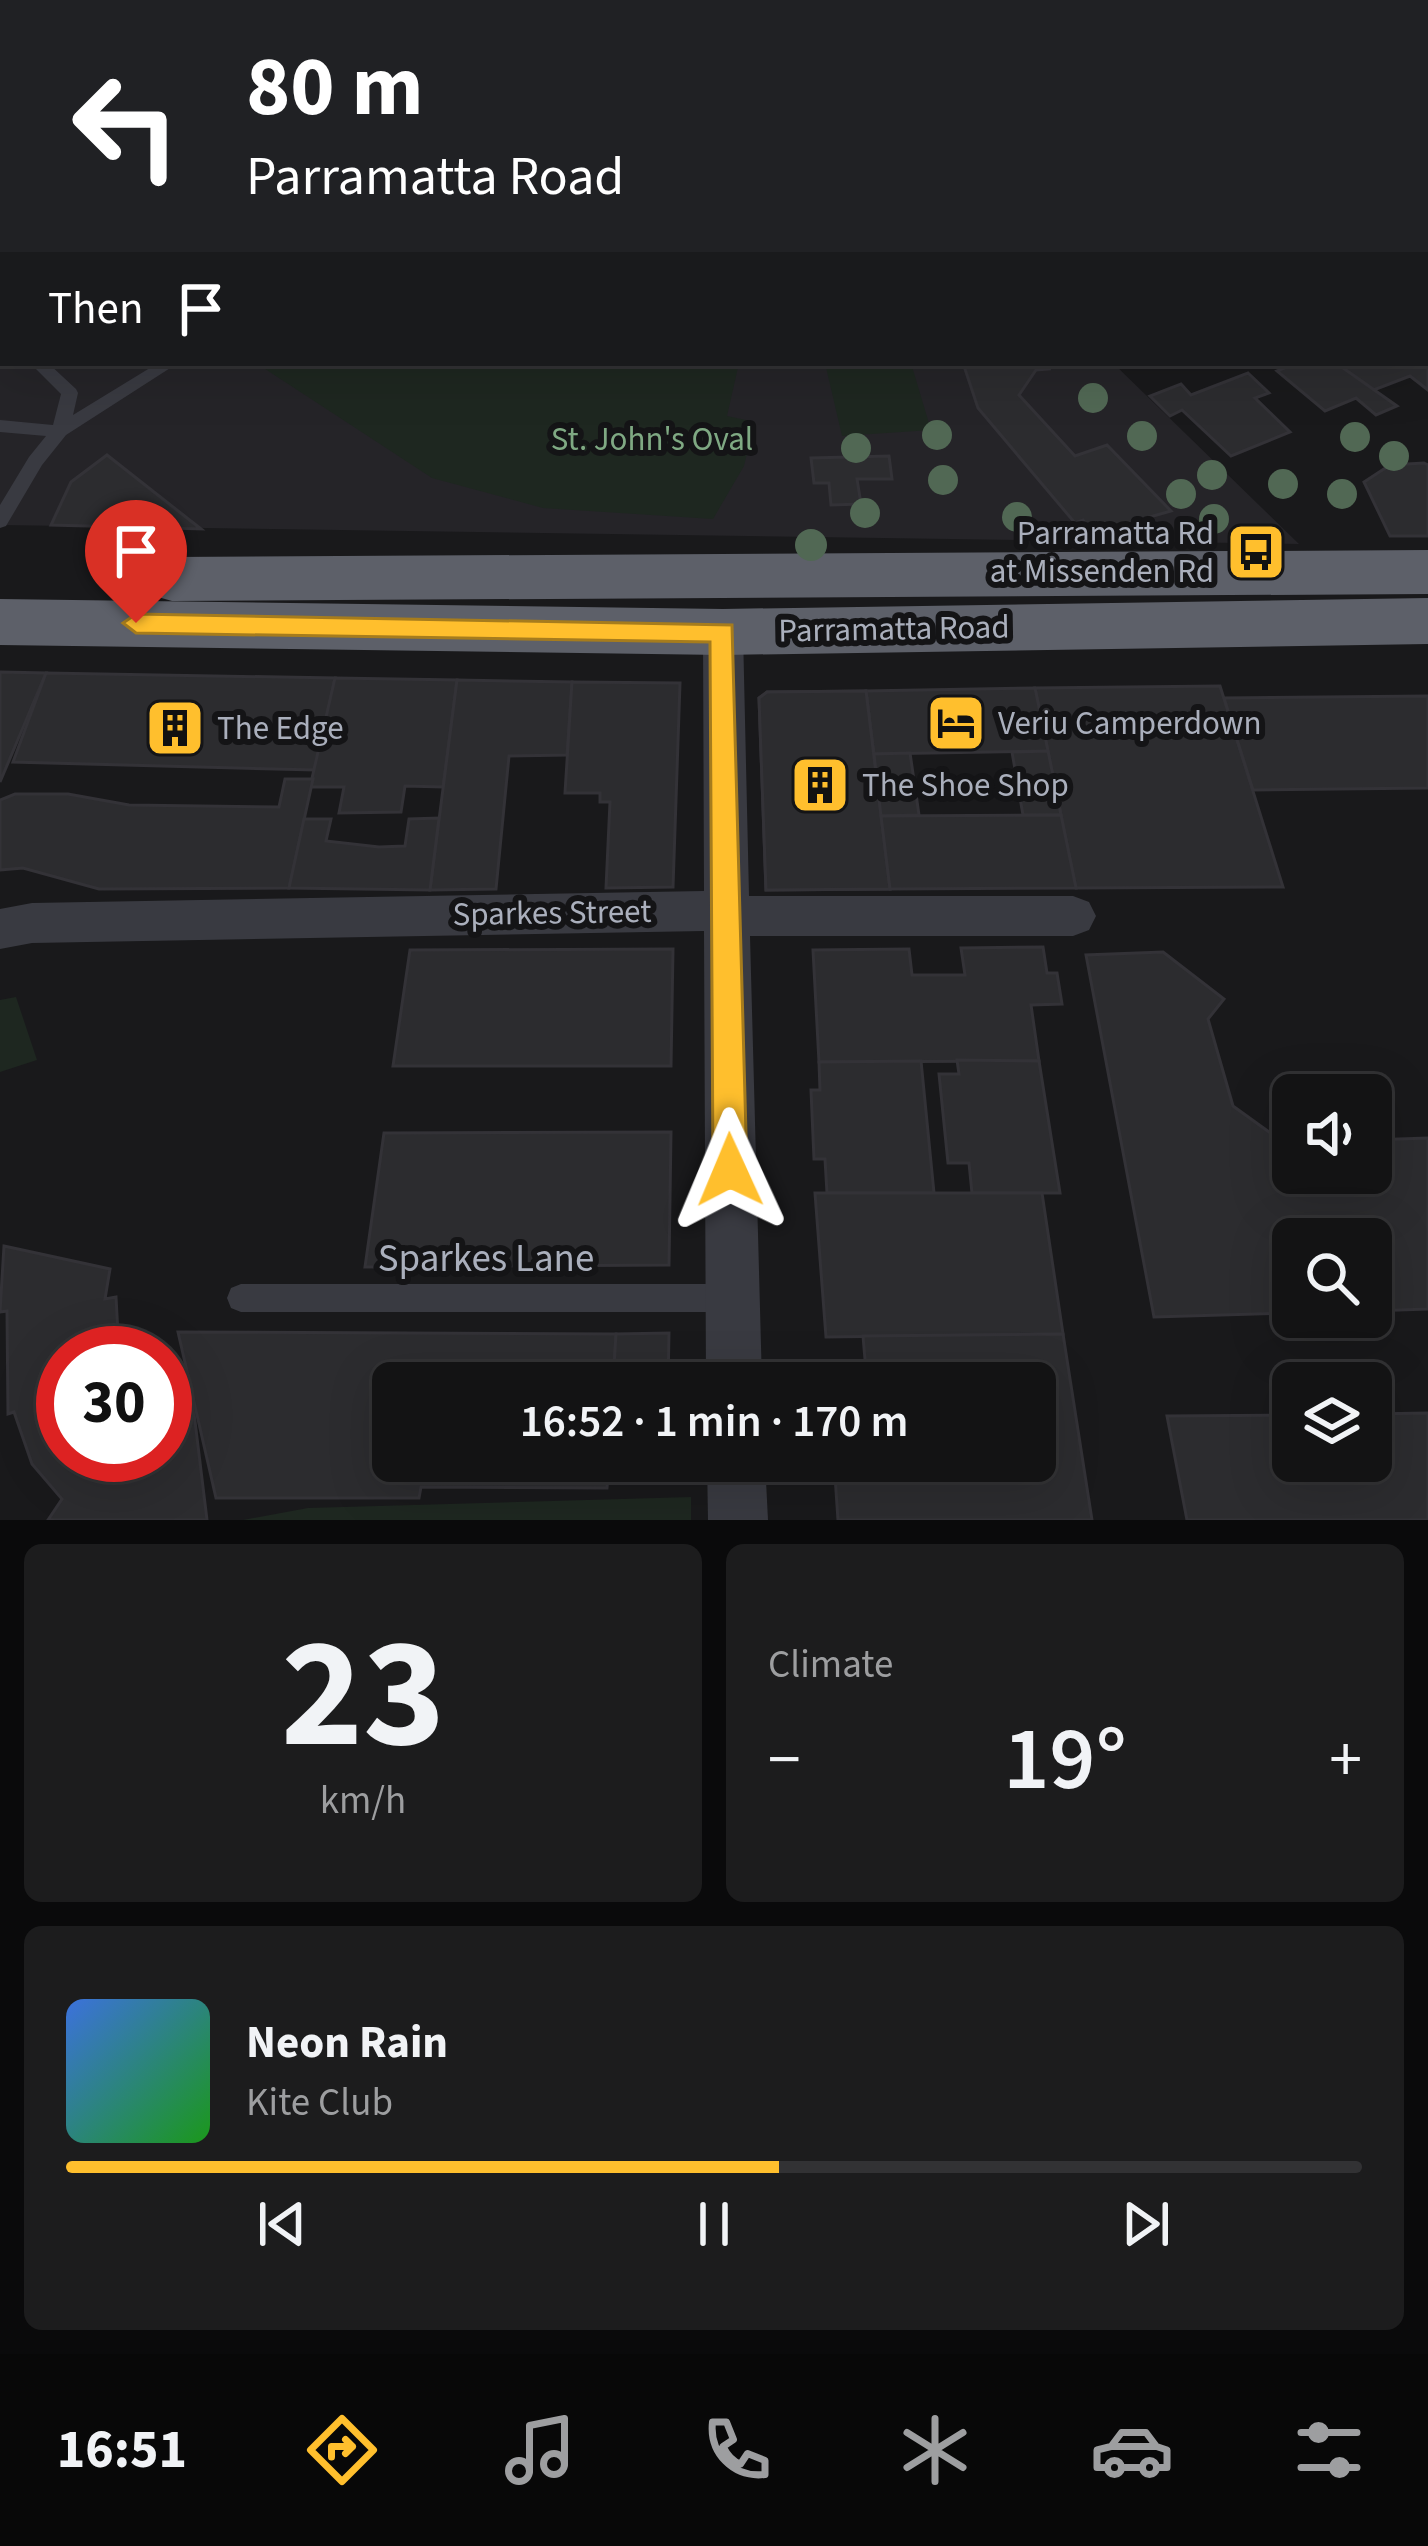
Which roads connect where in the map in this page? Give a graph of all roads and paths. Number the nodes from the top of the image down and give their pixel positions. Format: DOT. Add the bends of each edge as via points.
graph roads {
  1 [pos="41,366"];
  2 [pos="165,366"];
  3 [pos="0,426"];
  4 [pos="60,431"];
  5 [pos="0,521"];
  6 [pos="1428,572"];
  7 [pos="0,576"];
  8 [pos="1428,621"];
  9 [pos="0,622"];
  10 [pos="723,632"];
  11 [pos="727,914"];
  12 [pos="1073,916"];
  13 [pos="16,926"];
  14 [pos="241,1298"];
  15 [pos="731,1298"];
  16 [pos="733,1362"];
  17 [pos="737,1482"];
  18 [pos="738,1520"];
  1 -- 4 [label="lane" via="70,393"];
  2 -- 4 [label="lane"];
  3 -- 4 [label="lane"];
  4 -- 5 [label="lane"];
  6 -- 7 [label="highway, Parramatta Road"];
  8 -- 10 [label="highway, Parramatta Road"];
  9 -- 10 [label="highway, Parramatta Road"];
  10 -- 11 [label="street"];
  11 -- 12 [label="street, Sparkes Street"];
  11 -- 13 [label="street, Sparkes Street"];
  11 -- 15 [label="street"];
  14 -- 15 [label="lane, Sparkes Lane"];
  15 -- 16 [label="street"];
  17 -- 18 [label="street"];
}
